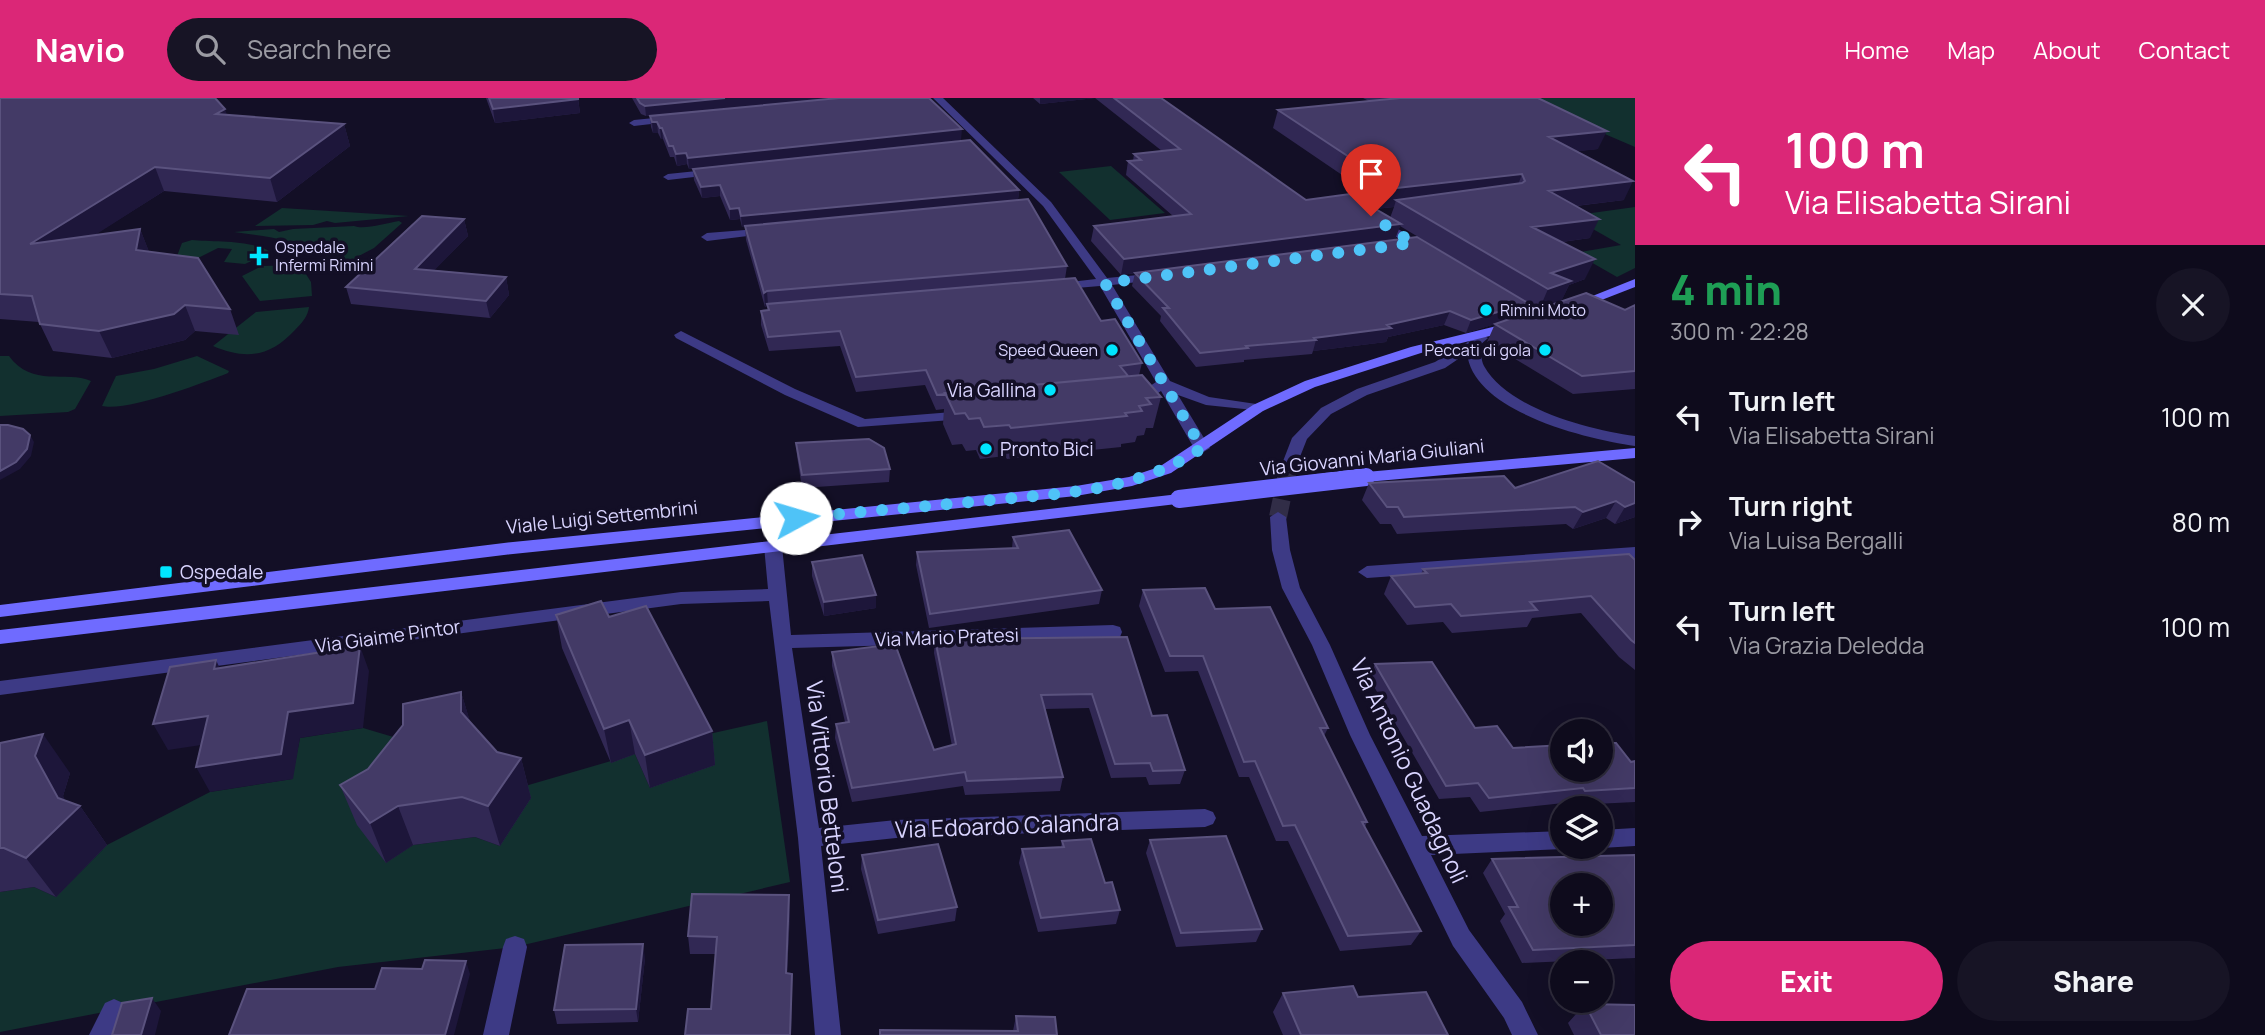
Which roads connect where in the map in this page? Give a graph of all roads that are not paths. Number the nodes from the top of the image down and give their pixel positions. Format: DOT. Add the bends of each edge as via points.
graph roads {
  1 [pos="938,98"];
  2 [pos="692,117"];
  3 [pos="634,123"];
  4 [pos="984,144"];
  5 [pos="971,145"];
  6 [pos="723,171"];
  7 [pos="668,177"];
  8 [pos="1048,204"];
  9 [pos="1034,205"];
  10 [pos="1396,213"];
  11 [pos="788,229"];
  12 [pos="707,237"];
  13 [pos="1413,243"];
  14 [pos="1386,246"];
  15 [pos="1436,256"];
  16 [pos="1172,274"];
  17 [pos="1105,283"];
  18 [pos="1635,283"];
  19 [pos="1038,289"];
  20 [pos="1562,310"];
  21 [pos="1530,321"];
  22 [pos="681,335"];
  23 [pos="1480,339"];
  24 [pos="1163,384"];
  25 [pos="1115,400"];
  26 [pos="1258,408"];
  27 [pos="982,413"];
  28 [pos="1635,441"];
  29 [pos="1202,448"];
  30 [pos="1635,453"];
  31 [pos="1288,469"];
  32 [pos="1278,517"];
  33 [pos="773,547"];
  34 [pos="1635,553"];
  35 [pos="1367,572"];
  36 [pos="776,595"];
  37 [pos="0,611"];
  38 [pos="1113,632"];
  39 [pos="0,637"];
  40 [pos="782,642"];
  41 [pos="0,688"];
  42 [pos="1205,818"];
  43 [pos="1635,837"];
  44 [pos="809,838"];
  45 [pos="1613,838"];
  46 [pos="1550,841"];
  47 [pos="1414,846"];
  48 [pos="514,947"];
  49 [pos="114,1011"];
  50 [pos="102,1035"];
  51 [pos="496,1035"];
  52 [pos="828,1035"];
  53 [pos="1525,1035"];
  1 -- 4 [label="street"];
  2 -- 3 [label="street"];
  4 -- 5 [label="street"];
  4 -- 8 [label="street"];
  6 -- 7 [label="street"];
  8 -- 9 [label="street"];
  8 -- 17 [label="street"];
  10 -- 13 [label="street" via="1371,216"];
  11 -- 12 [label="street"];
  13 -- 14 [label="street"];
  13 -- 15 [label="street"];
  16 -- 17 [label="street"];
  17 -- 19 [label="street"];
  17 -- 24 [label="street"];
  18 -- 20 [label="main road"];
  21 -- 23 [label="main road"];
  22 -- 27 [label="street" via="863,424"];
  23 -- 26 [label="main road" via="1416,350 1323,380"];
  23 -- 28 [label="street" via="1471,353 1474,364 1489,383 1513,400 1574,429"];
  23 -- 31 [label="street" via="1440,365 1362,391 1326,411 1300,438"];
  24 -- 25 [label="street" via="1142,398"];
  24 -- 26 [label="street" via="1206,401"];
  24 -- 29 [label="street"];
  26 -- 29 [label="main road"];
  29 -- 37 [label="main road, Viale Luigi Settembrini" via="1165,471 1076,491 513,548"];
  30 -- 33 [label="main road, Via Giovanni Maria Giuliani, bridge" via="1366,477"];
  32 -- 47 [label="street, Via Antonio Guadagnoli" via="1291,588"];
  33 -- 36 [label="street, Via Vittorio Betteloni"];
  33 -- 39 [label="main road"];
  34 -- 35 [label="street"];
  36 -- 40 [label="street, Via Vittorio Betteloni"];
  36 -- 41 [label="street, Via Giaime Pintor" via="681,598"];
  38 -- 40 [label="street, Via Mario Pratesi"];
  40 -- 44 [label="street, Via Vittorio Betteloni"];
  42 -- 44 [label="street, Via Edoardo Calandra" via="896,829"];
  43 -- 45 [label="street"];
  44 -- 52 [label="street, Via Vittorio Betteloni"];
  46 -- 47 [label="street"];
  47 -- 53 [label="street, Via Antonio Guadagnoli" via="1461,937 1513,1010"];
  48 -- 51 [label="street"];
  49 -- 50 [label="street"];
}
